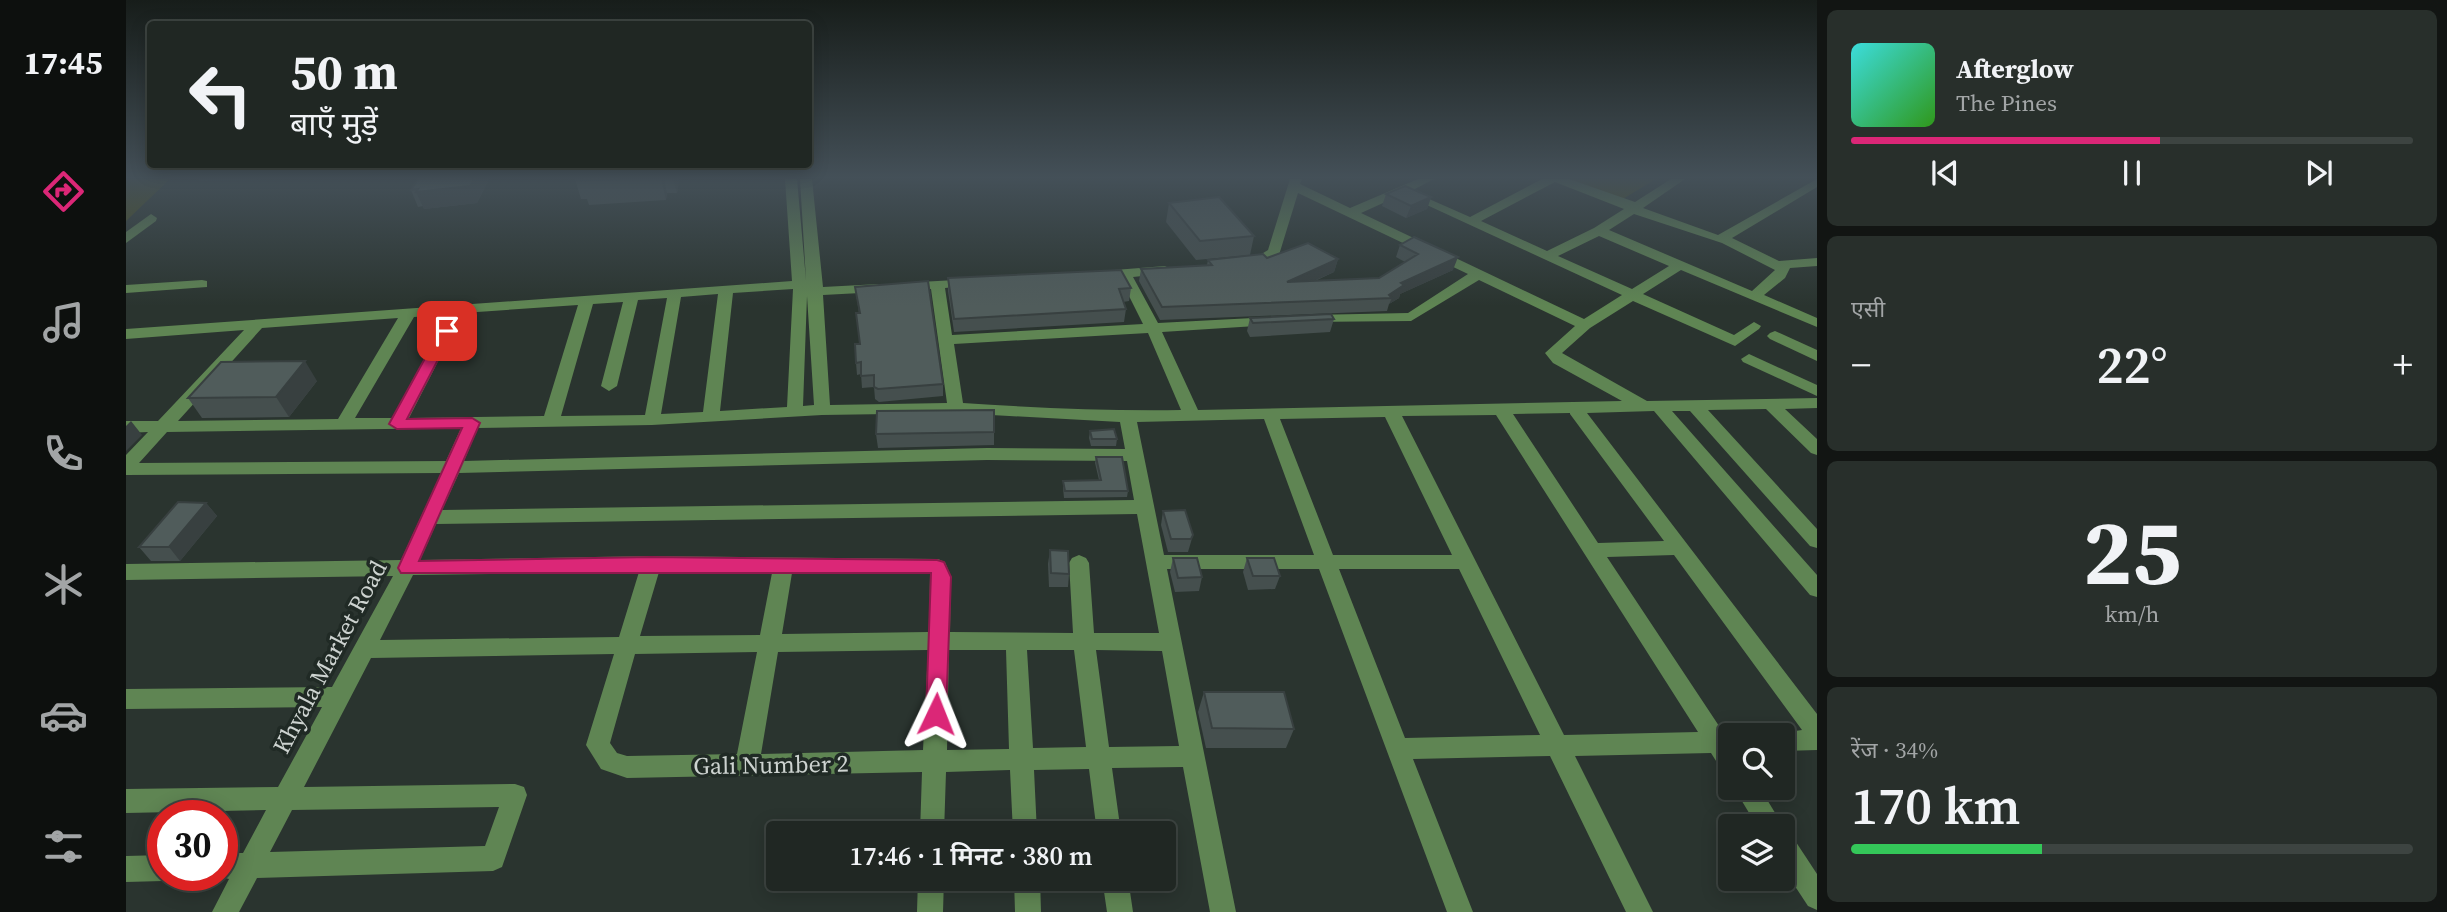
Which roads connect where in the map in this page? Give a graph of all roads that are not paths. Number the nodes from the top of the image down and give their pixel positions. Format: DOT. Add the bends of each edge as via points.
graph roads {
  1 [pos="147,222"];
  2 [pos="794,222"];
  3 [pos="810,222"];
  4 [pos="1283,222"];
  5 [pos="1368,222"];
  6 [pos="1470,222"];
  7 [pos="1612,222"];
  8 [pos="1667,222"];
  9 [pos="1751,222"];
  10 [pos="1599,231"];
  11 [pos="126,239"];
  12 [pos="1723,239"];
  13 [pos="812,242"];
  14 [pos="796,243"];
  15 [pos="1546,257"];
  16 [pos="1817,262"];
  17 [pos="1229,265"];
  18 [pos="1780,265"];
  19 [pos="1678,266"];
  20 [pos="1177,269"];
  21 [pos="1125,274"];
  22 [pos="1478,274"];
  23 [pos="1084,276"];
  24 [pos="991,281"];
  25 [pos="202,284"];
  26 [pos="937,284"];
  27 [pos="816,287"];
  28 [pos="799,288"];
  29 [pos="126,289"];
  30 [pos="726,289"];
  31 [pos="676,292"];
  32 [pos="632,296"];
  33 [pos="1631,296"];
  34 [pos="1753,297"];
  35 [pos="587,299"];
  36 [pos="459,308"];
  37 [pos="410,311"];
  38 [pos="259,323"];
  39 [pos="1817,323"];
  40 [pos="1585,325"];
  41 [pos="1754,326"];
  42 [pos="1153,328"];
  43 [pos="126,334"];
  44 [pos="1775,336"];
  45 [pos="947,340"];
  46 [pos="1817,356"];
  47 [pos="1749,359"];
  48 [pos="609,386"];
  49 [pos="1817,391"];
  50 [pos="1770,404"];
  51 [pos="1817,404"];
  52 [pos="1695,406"];
  53 [pos="1651,407"];
  54 [pos="956,408"];
  55 [pos="822,410"];
  56 [pos="1576,410"];
  57 [pos="795,411"];
  58 [pos="1502,411"];
  59 [pos="1391,412"];
  60 [pos="1191,413"];
  61 [pos="1127,414"];
  62 [pos="1270,414"];
  63 [pos="711,416"];
  64 [pos="652,420"];
  65 [pos="551,422"];
  66 [pos="472,423"];
  67 [pos="397,424"];
  68 [pos="343,425"];
  69 [pos="126,427"];
  70 [pos="162,427"];
  71 [pos="1817,449"];
  72 [pos="1135,455"];
  73 [pos="126,467"];
  74 [pos="452,467"];
  75 [pos="1145,507"];
  76 [pos="430,517"];
  77 [pos="1817,541"];
  78 [pos="1680,548"];
  79 [pos="1592,550"];
  80 [pos="1155,562"];
  81 [pos="1326,562"];
  82 [pos="1466,562"];
  83 [pos="1079,563"];
  84 [pos="651,564"];
  85 [pos="784,564"];
  86 [pos="407,568"];
  87 [pos="126,572"];
  88 [pos="1817,589"];
  89 [pos="938,641"];
  90 [pos="1016,642"];
  91 [pos="1084,642"];
  92 [pos="1170,642"];
  93 [pos="772,643"];
  94 [pos="628,645"];
  95 [pos="364,649"];
  96 [pos="338,697"];
  97 [pos="126,699"];
  98 [pos="1817,732"];
  99 [pos="1718,733"];
  100 [pos="1817,740"];
  101 [pos="1795,741"];
  102 [pos="1718,742"];
  103 [pos="1557,746"];
  104 [pos="1398,749"];
  105 [pos="1192,756"];
  106 [pos="1021,758"];
  107 [pos="1099,759"];
  108 [pos="934,763"];
  109 [pos="747,765"];
  110 [pos="285,798"];
  111 [pos="126,801"];
  112 [pos="932,821"];
  113 [pos="1024,821"];
  114 [pos="1107,821"];
  115 [pos="1795,864"];
  116 [pos="238,865"];
  117 [pos="250,865"];
  118 [pos="147,868"];
  119 [pos="126,869"];
  120 [pos="931,891"];
  121 [pos="1027,891"];
  122 [pos="1117,891"];
  123 [pos="1817,898"];
  124 [pos="225,912"];
  125 [pos="930,912"];
  126 [pos="1028,912"];
  127 [pos="1120,912"];
  128 [pos="1223,912"];
  129 [pos="1460,912"];
  130 [pos="1640,912"];
  1 -- 11 [label="street"];
  2 -- 14 [label="street"];
  3 -- 13 [label="street"];
  4 -- 17 [label="street" via="1274,252 1259,261"];
  5 -- 22 [label="street"];
  6 -- 15 [label="street"];
  7 -- 10 [label="street"];
  8 -- 12 [label="street" via="1710,239"];
  9 -- 12 [label="street"];
  10 -- 15 [label="street"];
  10 -- 19 [label="street"];
  12 -- 18 [label="street"];
  13 -- 14 [label="street"];
  13 -- 27 [label="street"];
  14 -- 28 [label="street"];
  15 -- 33 [label="street"];
  16 -- 18 [label="street"];
  18 -- 34 [label="street" via="1784,270"];
  19 -- 33 [label="street"];
  19 -- 34 [label="street"];
  20 -- 21 [label="street"];
  21 -- 23 [label="street"];
  21 -- 42 [label="street"];
  22 -- 40 [label="street"];
  22 -- 42 [label="street" via="1411,317"];
  24 -- 26 [label="street"];
  25 -- 29 [label="street"];
  26 -- 27 [label="street"];
  26 -- 45 [label="street"];
  27 -- 28 [label="street"];
  27 -- 55 [label="street"];
  28 -- 30 [label="street"];
  28 -- 57 [label="street"];
  30 -- 31 [label="street"];
  30 -- 63 [label="street"];
  31 -- 32 [label="street"];
  31 -- 64 [label="street"];
  32 -- 35 [label="street"];
  32 -- 48 [label="street"];
  33 -- 40 [label="street"];
  33 -- 41 [label="street" via="1735,341"];
  34 -- 39 [label="street"];
  35 -- 36 [label="street"];
  35 -- 65 [label="street"];
  36 -- 37 [label="street"];
  36 -- 67 [label="street"];
  37 -- 38 [label="street"];
  37 -- 68 [label="street"];
  38 -- 43 [label="street"];
  38 -- 70 [label="street"];
  40 -- 53 [label="street" via="1553,355"];
  42 -- 45 [label="street"];
  42 -- 60 [label="street"];
  44 -- 46 [label="street"];
  45 -- 54 [label="street"];
  47 -- 49 [label="street"];
  50 -- 51 [label="street"];
  50 -- 52 [label="street"];
  50 -- 71 [label="street"];
  52 -- 53 [label="street"];
  52 -- 77 [label="street"];
  53 -- 56 [label="street"];
  53 -- 88 [label="street"];
  54 -- 55 [label="street"];
  54 -- 61 [label="street" via="1098,417"];
  55 -- 57 [label="street"];
  56 -- 58 [label="street"];
  56 -- 78 [label="street"];
  57 -- 63 [label="street"];
  58 -- 59 [label="street"];
  58 -- 79 [label="street"];
  59 -- 62 [label="street"];
  59 -- 82 [label="street"];
  60 -- 61 [label="street"];
  60 -- 62 [label="street"];
  61 -- 72 [label="street"];
  62 -- 81 [label="street"];
  63 -- 64 [label="street"];
  64 -- 65 [label="street"];
  65 -- 66 [label="street"];
  66 -- 67 [label="street"];
  66 -- 74 [label="street, Khyala Market Road"];
  67 -- 68 [label="street"];
  68 -- 70 [label="street"];
  69 -- 70 [label="street"];
  70 -- 73 [label="street"];
  72 -- 74 [label="street" via="987,454"];
  72 -- 75 [label="street"];
  73 -- 74 [label="street"];
  74 -- 76 [label="street, Khyala Market Road"];
  75 -- 76 [label="street"];
  75 -- 80 [label="street"];
  76 -- 86 [label="street, Khyala Market Road"];
  78 -- 79 [label="street"];
  78 -- 98 [label="street"];
  79 -- 99 [label="street"];
  80 -- 81 [label="street"];
  80 -- 92 [label="street"];
  81 -- 82 [label="street"];
  81 -- 104 [label="street"];
  82 -- 103 [label="street"];
  83 -- 91 [label="street"];
  84 -- 85 [label="street"];
  84 -- 86 [label="street"];
  84 -- 94 [label="street"];
  85 -- 89 [label="street" via="937,567 942,577"];
  85 -- 93 [label="street"];
  86 -- 87 [label="street"];
  86 -- 95 [label="street, Khyala Market Road"];
  89 -- 90 [label="street"];
  89 -- 93 [label="street"];
  89 -- 108 [label="street"];
  90 -- 91 [label="street"];
  90 -- 106 [label="street"];
  91 -- 92 [label="street"];
  91 -- 107 [label="street"];
  92 -- 105 [label="street"];
  93 -- 94 [label="street"];
  93 -- 109 [label="street"];
  94 -- 95 [label="street"];
  94 -- 109 [label="street, Gali Number 2" via="598,744 609,761 627,767"];
  95 -- 96 [label="street, Khyala Market Road"];
  96 -- 97 [label="street"];
  96 -- 110 [label="street, Khyala Market Road"];
  100 -- 101 [label="street"];
  102 -- 103 [label="street"];
  103 -- 104 [label="street"];
  103 -- 130 [label="street"];
  104 -- 129 [label="street"];
  105 -- 107 [label="street, Gali Number 2"];
  105 -- 128 [label="street"];
  106 -- 107 [label="street, Gali Number 2"];
  106 -- 108 [label="street, Gali Number 2"];
  106 -- 113 [label="street"];
  107 -- 114 [label="street"];
  108 -- 109 [label="street, Gali Number 2"];
  108 -- 112 [label="street"];
  110 -- 111 [label="street"];
  110 -- 117 [label="street, Khyala Market Road"];
  110 -- 117 [label="street" via="515,795 493,858"];
  115 -- 123 [label="street"];
  116 -- 117 [label="street"];
  117 -- 124 [label="street, Khyala Market Road"];
  118 -- 119 [label="street"];
  120 -- 125 [label="street"];
  121 -- 126 [label="street"];
  122 -- 127 [label="street"];
}
